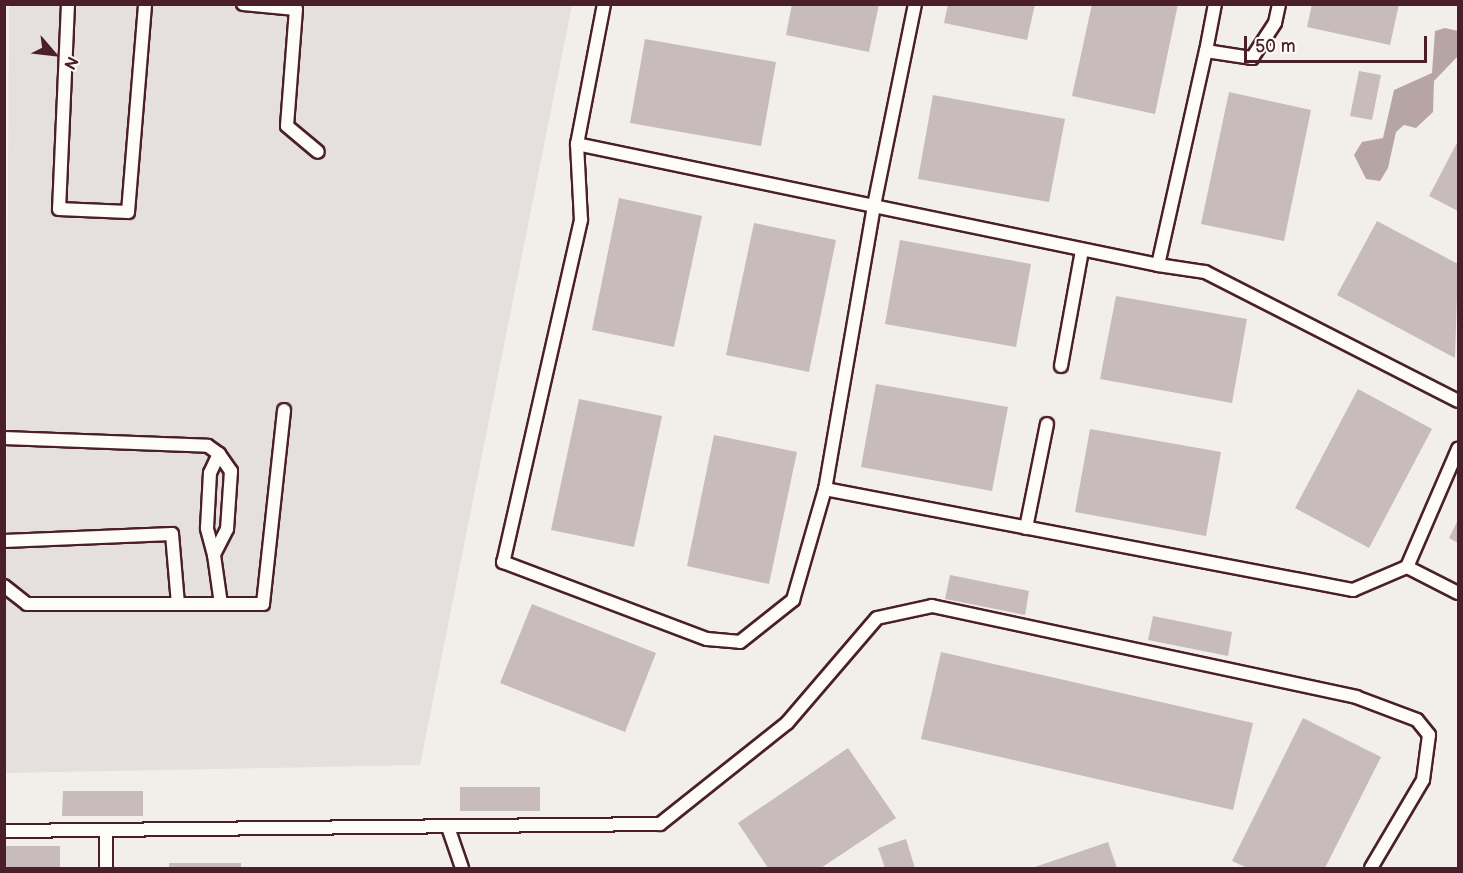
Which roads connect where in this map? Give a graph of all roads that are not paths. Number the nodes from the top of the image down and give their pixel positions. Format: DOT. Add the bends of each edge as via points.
graph roads {
  1 [pos="68,4"];
  2 [pos="145,4"];
  3 [pos="243,4"];
  4 [pos="604,4"];
  5 [pos="915,4"];
  6 [pos="1215,4"];
  7 [pos="1279,4"];
  8 [pos="1206,51"];
  9 [pos="577,144"];
  10 [pos="318,152"];
  11 [pos="874,206"];
  12 [pos="1082,249"];
  13 [pos="1158,265"];
  14 [pos="1061,366"];
  15 [pos="1458,401"];
  16 [pos="284,410"];
  17 [pos="1047,424"];
  18 [pos="4,438"];
  19 [pos="1458,449"];
  20 [pos="219,454"];
  21 [pos="825,489"];
  22 [pos="1026,528"];
  23 [pos="4,542"];
  24 [pos="214,555"];
  25 [pos="1407,567"];
  26 [pos="4,586"];
  27 [pos="1458,594"];
  28 [pos="178,604"];
  29 [pos="221,604"];
  30 [pos="448,827"];
  31 [pos="106,830"];
  32 [pos="4,831"];
  33 [pos="106,868"];
  34 [pos="462,868"];
  35 [pos="1371,868"];
  1 -- 2 [label="lane" via="59,209 128,212"];
  3 -- 10 [label="lane" via="296,9 287,126"];
  4 -- 9 [label="lane"];
  5 -- 11 [label="lane"];
  6 -- 8 [label="lane"];
  7 -- 8 [label="lane" via="1275,23 1252,58"];
  8 -- 13 [label="lane"];
  9 -- 11 [label="lane"];
  9 -- 21 [label="lane" via="581,220 503,562 707,639 740,642 793,600"];
  11 -- 12 [label="lane"];
  11 -- 21 [label="lane"];
  12 -- 13 [label="lane"];
  12 -- 14 [label="lane"];
  13 -- 15 [label="lane" via="1205,272"];
  16 -- 29 [label="lane" via="263,604"];
  17 -- 22 [label="lane"];
  18 -- 20 [label="lane" via="208,446"];
  19 -- 25 [label="lane"];
  20 -- 24 [label="lane" via="210,473 207,528"];
  20 -- 24 [label="lane" via="231,471 227,529"];
  21 -- 22 [label="lane"];
  22 -- 25 [label="lane" via="1353,590"];
  23 -- 28 [label="lane" via="172,534"];
  24 -- 29 [label="lane"];
  25 -- 27 [label="lane"];
  26 -- 28 [label="lane" via="27,604"];
  28 -- 29 [label="lane"];
  30 -- 31 [label="lane"];
  30 -- 34 [label="lane"];
  30 -- 35 [label="lane" via="660,824 787,723 877,618 932,606 1356,697 1417,720 1429,735 1422,780"];
  31 -- 32 [label="lane"];
  31 -- 33 [label="lane"];
}
